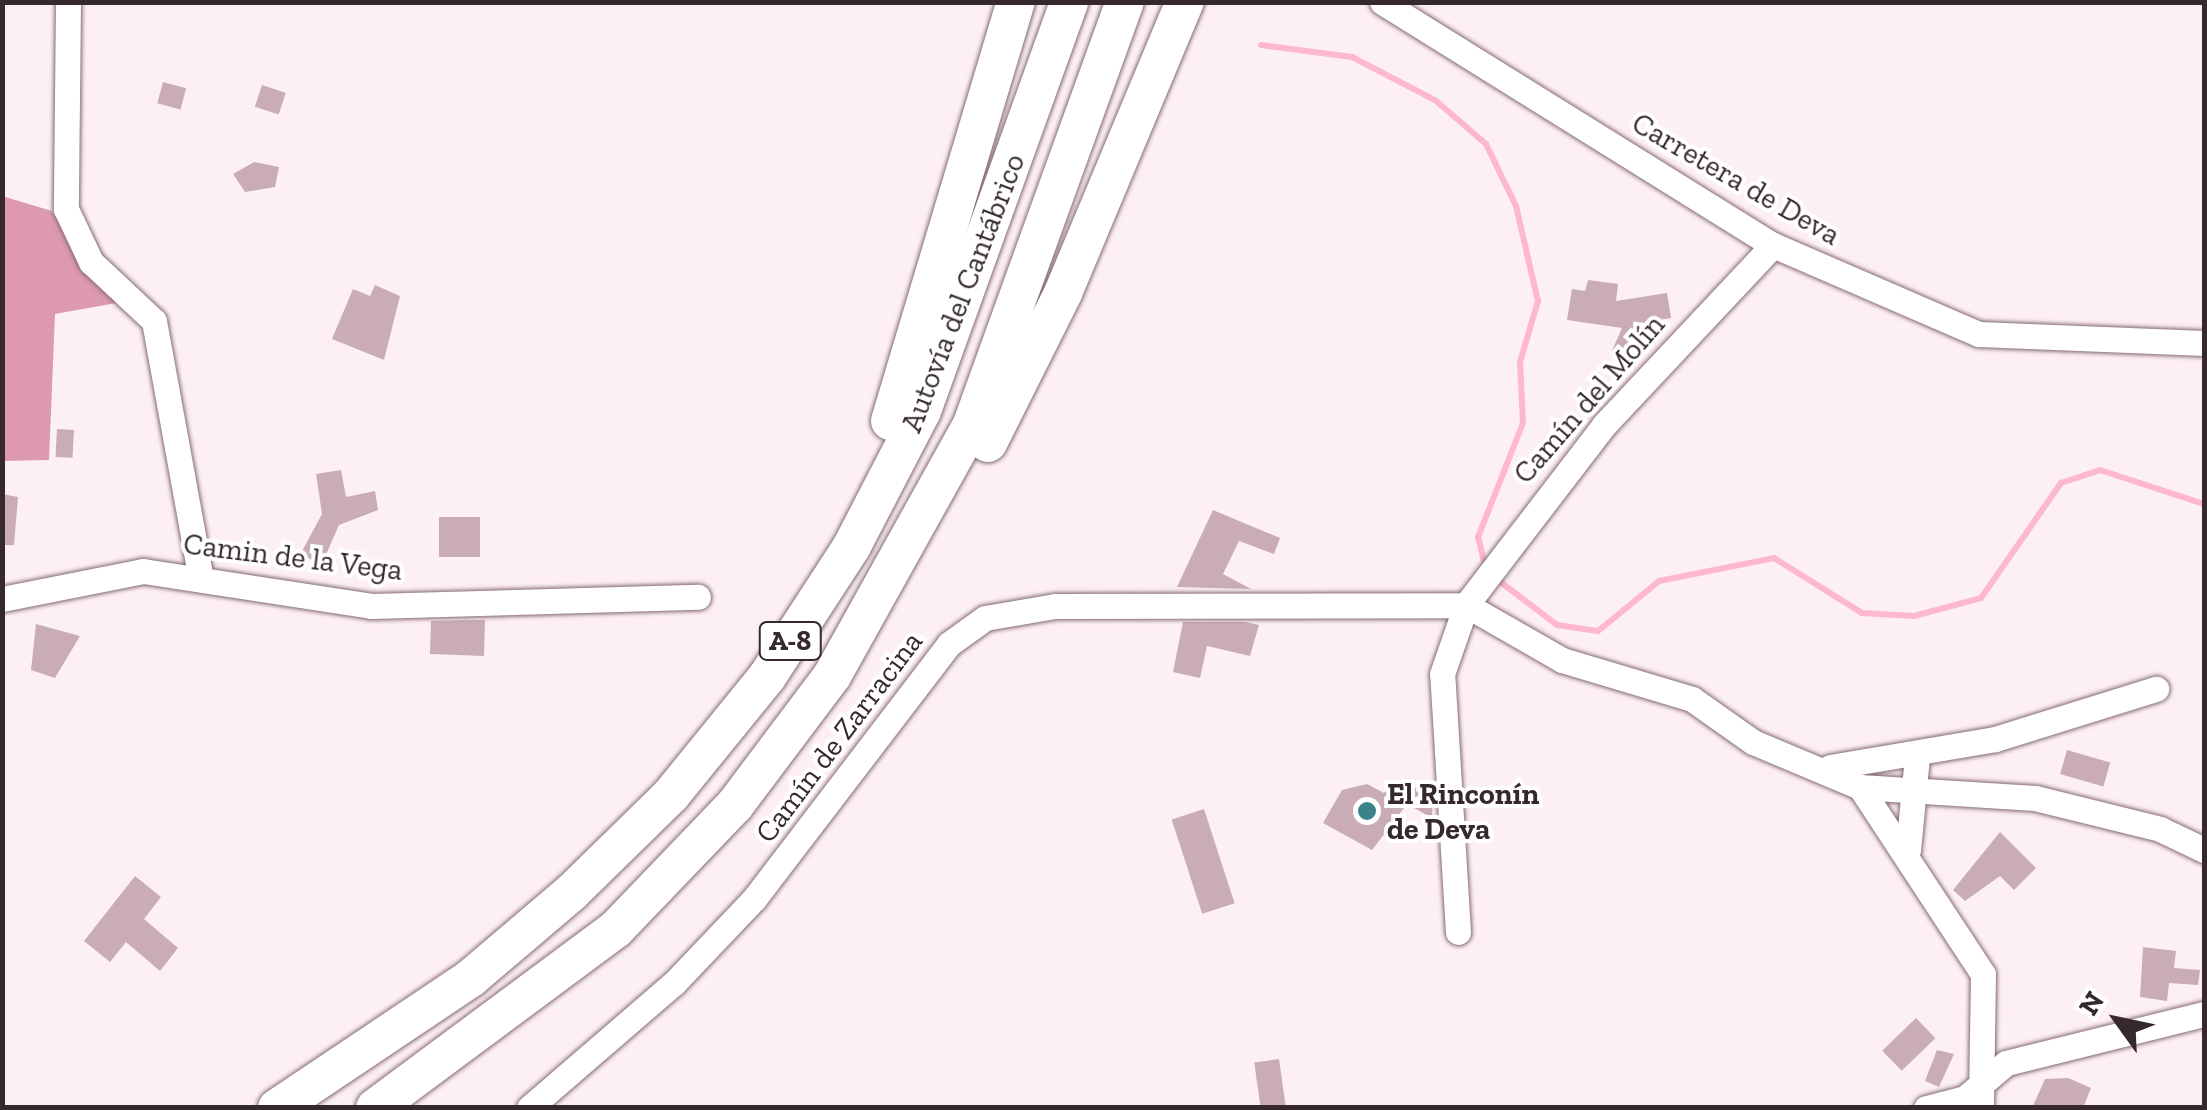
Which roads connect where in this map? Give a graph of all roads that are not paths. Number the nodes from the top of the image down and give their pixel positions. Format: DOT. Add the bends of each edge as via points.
graph roads {
  1 [pos="68,2"];
  2 [pos="1016,2"];
  3 [pos="1069,2"];
  4 [pos="1124,2"];
  5 [pos="1185,2"];
  6 [pos="1382,2"];
  7 [pos="1773,245"];
  8 [pos="2204,343"];
  9 [pos="200,580"];
  10 [pos="1472,595"];
  11 [pos="698,596"];
  12 [pos="2,599"];
  13 [pos="832,676"];
  14 [pos="2156,689"];
  15 [pos="1916,756"];
  16 [pos="1830,767"];
  17 [pos="1860,788"];
  18 [pos="1911,797"];
  19 [pos="1908,850"];
  20 [pos="2204,850"];
  21 [pos="1458,932"];
  22 [pos="2204,1014"];
  23 [pos="1984,1078"];
  24 [pos="276,1108"];
  25 [pos="375,1108"];
  26 [pos="529,1108"];
  27 [pos="1926,1108"];
  28 [pos="1981,1108"];
  1 -- 9 [label="street" via="66,209 91,262 154,321"];
  2 -- 24 [label="highway" via="900,400 837,536 752,668 564,879 465,967"];
  3 -- 24 [label="highway, Autovía del Cantábrico / A-8" via="922,411 852,546 767,677 671,795 571,893 471,978"];
  4 -- 13 [label="highway, Autovía del Cantábrico / A-8" via="972,424"];
  5 -- 13 [label="highway" via="1064,293 994,432 880,626"];
  6 -- 7 [label="street, Carretera de Deva"];
  7 -- 8 [label="street, Carretera de Deva" via="2002,341"];
  7 -- 10 [label="street, Camín del Molín" via="1604,424"];
  9 -- 11 [label="street, Camin de la Vega" via="370,606"];
  9 -- 12 [label="street, Camin de la Vega" via="144,571"];
  10 -- 16 [label="street" via="1548,653 1662,685 1753,742"];
  10 -- 21 [label="street, Camín del Molín" via="1442,674"];
  10 -- 26 [label="street, Camín de Zarracina" via="1117,603 1020,612 965,629 754,899 674,983"];
  13 -- 25 [label="highway, Autovía del Cantábrico / A-8" via="735,805 616,928"];
  14 -- 15 [label="street"];
  15 -- 16 [label="street"];
  15 -- 18 [label="street"];
  16 -- 17 [label="street"];
  17 -- 18 [label="street"];
  17 -- 19 [label="street"];
  18 -- 19 [label="street"];
  18 -- 20 [label="street" via="2035,798"];
  19 -- 23 [label="street" via="1938,917 1983,974"];
  22 -- 23 [label="street" via="2023,1058"];
  23 -- 27 [label="street" via="1965,1098"];
  23 -- 28 [label="street"];
}
